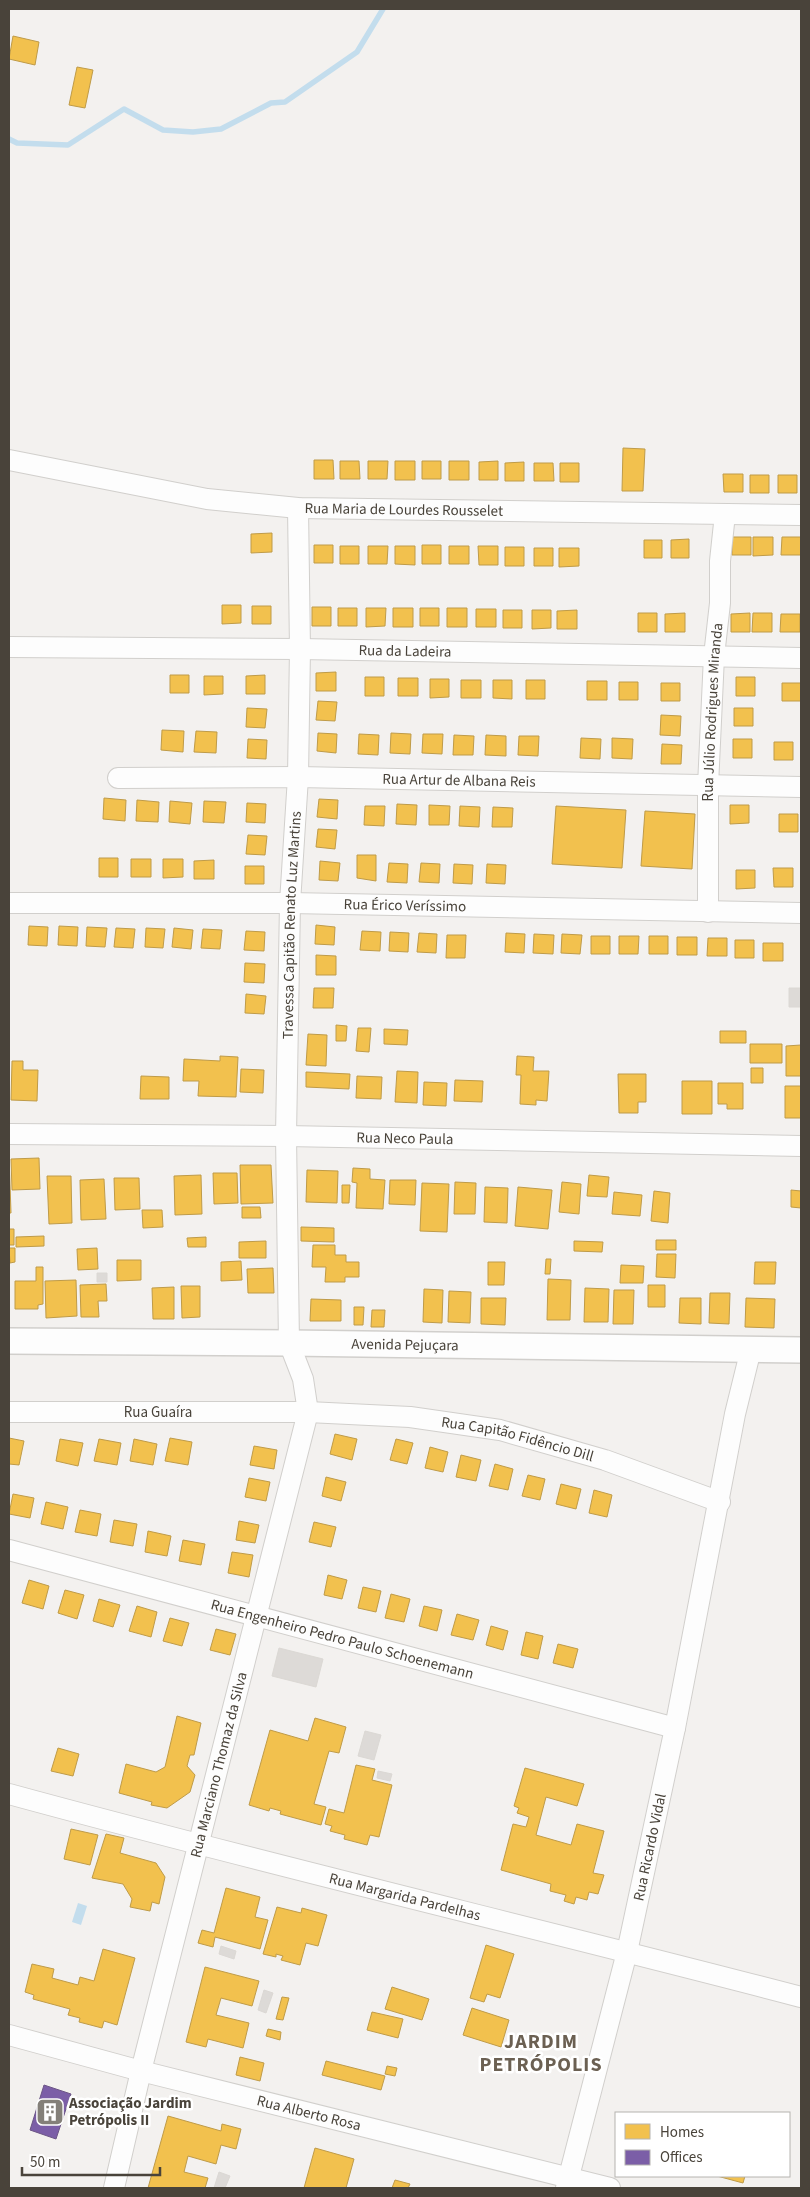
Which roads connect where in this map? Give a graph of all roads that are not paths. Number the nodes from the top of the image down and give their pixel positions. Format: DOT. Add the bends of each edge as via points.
graph roads {
  1 [pos="9,460"];
  2 [pos="298,508"];
  3 [pos="725,514"];
  4 [pos="801,515"];
  5 [pos="9,647"];
  6 [pos="300,649"];
  7 [pos="714,656"];
  8 [pos="801,658"];
  9 [pos="298,777"];
  10 [pos="118,778"];
  11 [pos="708,786"];
  12 [pos="801,787"];
  13 [pos="9,903"];
  14 [pos="290,903"];
  15 [pos="708,912"];
  16 [pos="801,913"];
  17 [pos="9,1134"];
  18 [pos="286,1136"];
  19 [pos="801,1146"];
  20 [pos="9,1341"];
  21 [pos="289,1343"];
  22 [pos="752,1349"];
  23 [pos="801,1350"];
  24 [pos="9,1412"];
  25 [pos="308,1412"];
  26 [pos="720,1502"];
  27 [pos="9,1550"];
  28 [pos="257,1616"];
  29 [pos="675,1728"];
  30 [pos="9,1794"];
  31 [pos="200,1846"];
  32 [pos="627,1952"];
  33 [pos="801,1998"];
  34 [pos="9,2035"];
  35 [pos="141,2072"];
  36 [pos="568,2183"];
  37 [pos="114,2188"];
  38 [pos="610,2188"];
  1 -- 2 [label="street, Rua Maria de Lourdes Rousselet" via="207,499"];
  2 -- 3 [label="street, Rua Maria de Lourdes Rousselet"];
  2 -- 6 [label="street, Travessa Capitão Renato Luz Martins"];
  3 -- 4 [label="street, Rua Maria de Lourdes Rousselet"];
  3 -- 7 [label="street, Rua Júlio Rodrigues Miranda"];
  5 -- 6 [label="street, Rua da Ladeira"];
  6 -- 7 [label="street, Rua da Ladeira"];
  6 -- 9 [label="street, Travessa Capitão Renato Luz Martins"];
  7 -- 8 [label="street, Rua da Ladeira"];
  7 -- 11 [label="street, Rua Júlio Rodrigues Miranda"];
  9 -- 10 [label="street, Rua Artur de Albana Reis"];
  9 -- 11 [label="street, Rua Artur de Albana Reis"];
  9 -- 14 [label="street, Travessa Capitão Renato Luz Martins"];
  11 -- 12 [label="street, Rua Artur de Albana Reis"];
  11 -- 15 [label="street, Rua Júlio Rodrigues Miranda"];
  13 -- 14 [label="street, Rua Érico Veríssimo"];
  14 -- 15 [label="street, Rua Érico Veríssimo"];
  14 -- 18 [label="street, Travessa Capitão Renato Luz Martins"];
  15 -- 16 [label="street, Rua Érico Veríssimo"];
  17 -- 18 [label="street, Rua Neco Paula"];
  18 -- 19 [label="street, Rua Neco Paula"];
  18 -- 21 [label="street, Travessa Capitão Renato Luz Martins"];
  20 -- 21 [label="street, Avenida Pejuçara"];
  21 -- 22 [label="street, Avenida Pejuçara"];
  21 -- 25 [label="street, Rua Marciano Thomaz da Silva" via="303,1378"];
  22 -- 23 [label="street, Avenida Pejuçara"];
  22 -- 26 [label="street, Rua Ricardo Vidal" via="735,1414"];
  24 -- 25 [label="street, Rua Guaíra"];
  25 -- 26 [label="street, Rua Capitão Fidêncio Dill" via="410,1417 500,1430 605,1460"];
  25 -- 28 [label="street, Rua Marciano Thomaz da Silva"];
  26 -- 29 [label="street, Rua Ricardo Vidal"];
  27 -- 28 [label="street, Rua Engenheiro Pedro Paulo Schoenemann"];
  28 -- 29 [label="street, Rua Engenheiro Pedro Paulo Schoenemann"];
  28 -- 31 [label="street, Rua Marciano Thomaz da Silva"];
  29 -- 32 [label="street, Rua Ricardo Vidal"];
  30 -- 31 [label="street, Rua Margarida Pardelhas"];
  31 -- 32 [label="street, Rua Margarida Pardelhas"];
  31 -- 35 [label="street, Rua Marciano Thomaz da Silva"];
  32 -- 33 [label="street, Rua Margarida Pardelhas"];
  32 -- 36 [label="street, Rua Ricardo Vidal"];
  34 -- 35 [label="street, Rua Alberto Rosa"];
  35 -- 36 [label="street, Rua Alberto Rosa"];
  35 -- 37 [label="street, Rua Marciano Thomaz da Silva"];
  36 -- 38 [label="street, Rua Alberto Rosa"];
}
